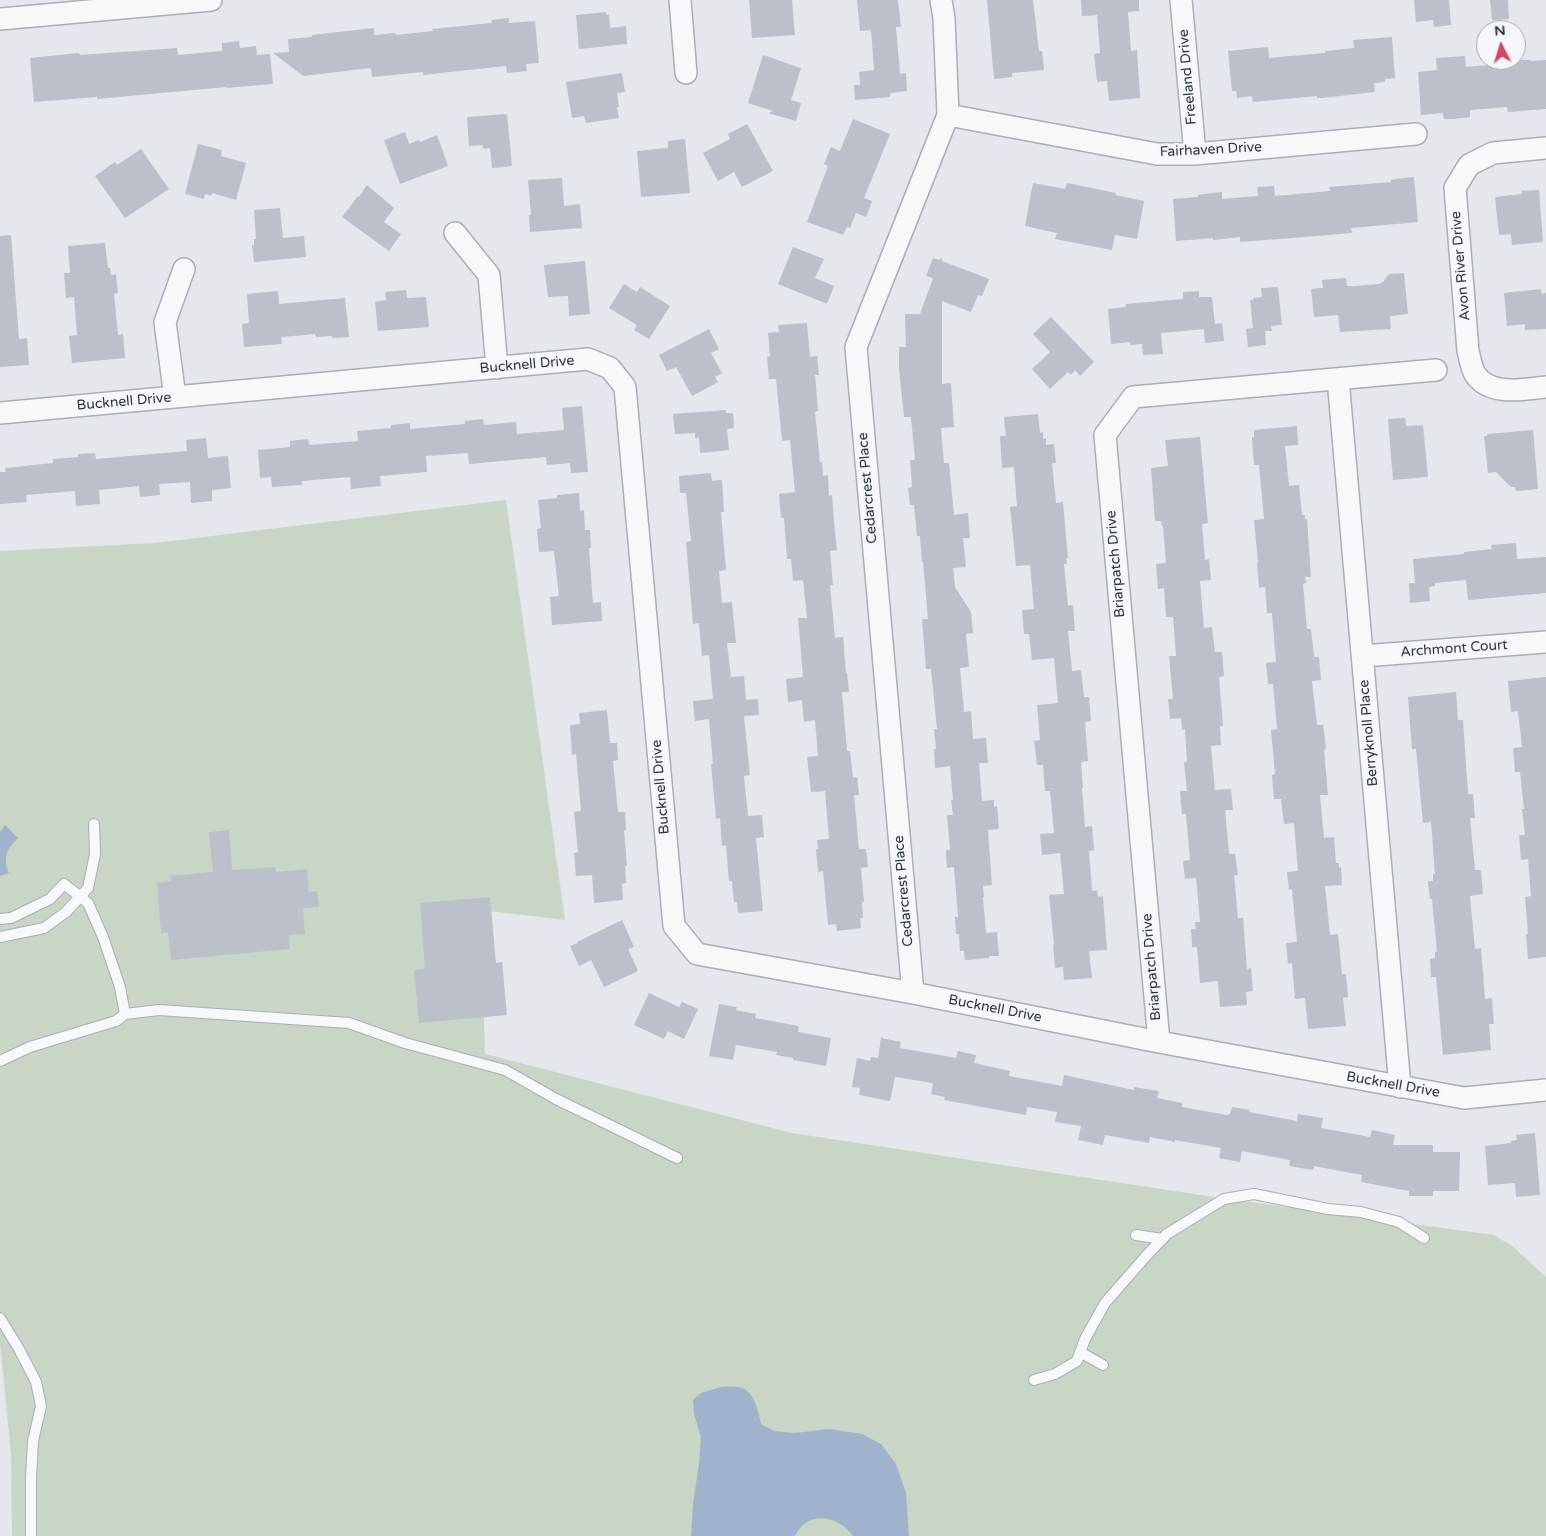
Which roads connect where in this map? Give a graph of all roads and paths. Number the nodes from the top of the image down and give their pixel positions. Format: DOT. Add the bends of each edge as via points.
graph roads {
  1 [pos="211,0"];
  2 [pos="680,0"];
  3 [pos="941,0"];
  4 [pos="1181,0"];
  5 [pos="0,19"];
  6 [pos="686,74"];
  7 [pos="948,115"];
  8 [pos="1416,134"];
  9 [pos="1546,148"];
  10 [pos="1195,154"];
  11 [pos="455,234"];
  12 [pos="184,269"];
  13 [pos="497,368"];
  14 [pos="1436,370"];
  15 [pos="1338,379"];
  16 [pos="1546,387"];
  17 [pos="174,397"];
  18 [pos="0,413"];
  19 [pos="1546,642"];
  20 [pos="1363,656"];
  21 [pos="94,824"];
  22 [pos="80,897"];
  23 [pos="0,919"];
  24 [pos="0,937"];
  25 [pos="913,993"];
  26 [pos="125,1014"];
  27 [pos="1159,1042"];
  28 [pos="0,1061"];
  29 [pos="1400,1087"];
  30 [pos="1546,1090"];
  31 [pos="677,1158"];
  32 [pos="1136,1235"];
  33 [pos="1424,1238"];
  34 [pos="1162,1239"];
  35 [pos="0,1318"];
  36 [pos="1080,1352"];
  37 [pos="1103,1365"];
  38 [pos="1034,1380"];
  39 [pos="31,1536"];
  1 -- 5 [label="street"];
  2 -- 6 [label="street"];
  3 -- 7 [label="street, Cedarcrest Place"];
  4 -- 10 [label="street, Freeland Drive"];
  7 -- 10 [label="street, Fairhaven Drive" via="1157,154"];
  7 -- 25 [label="street, Cedarcrest Place" via="856,347"];
  8 -- 10 [label="street, Fairhaven Drive"];
  9 -- 16 [label="street, Avon River Drive" via="1493,153 1469,165 1455,188 1468,351 1475,374 1489,387 1510,390"];
  11 -- 13 [label="street" via="488,275"];
  12 -- 17 [label="street" via="165,322"];
  13 -- 17 [label="street, Bucknell Drive"];
  13 -- 25 [label="street, Bucknell Drive" via="588,359 610,368 625,387 674,926 697,954"];
  14 -- 15 [label="street, Briarpatch Drive"];
  15 -- 20 [label="street, Berryknoll Place"];
  15 -- 27 [label="street, Briarpatch Drive" via="1133,397 1105,435"];
  17 -- 18 [label="street, Bucknell Drive"];
  19 -- 20 [label="street, Archmont Court"];
  20 -- 29 [label="street, Berryknoll Place"];
  21 -- 22 [label="lane" via="95,854 88,888"];
  22 -- 23 [label="lane" via="64,884 50,899 11,918"];
  22 -- 24 [label="lane" via="44,928"];
  22 -- 26 [label="lane" via="88,903 103,937 120,987"];
  25 -- 27 [label="street, Bucknell Drive"];
  26 -- 28 [label="lane" via="116,1022 30,1047"];
  26 -- 31 [label="lane" via="159,1010 350,1023 405,1043 505,1070 556,1099"];
  27 -- 29 [label="street, Bucknell Drive"];
  29 -- 30 [label="street, Bucknell Drive" via="1464,1098"];
  32 -- 34 [label="lane"];
  33 -- 34 [label="lane" via="1399,1222 1361,1212 1328,1209 1254,1194 1224,1199"];
  34 -- 36 [label="lane" via="1104,1303"];
  35 -- 39 [label="lane" via="36,1382 41,1406 33,1441"];
  36 -- 37 [label="lane"];
  36 -- 38 [label="lane" via="1077,1361 1055,1374"];
}
